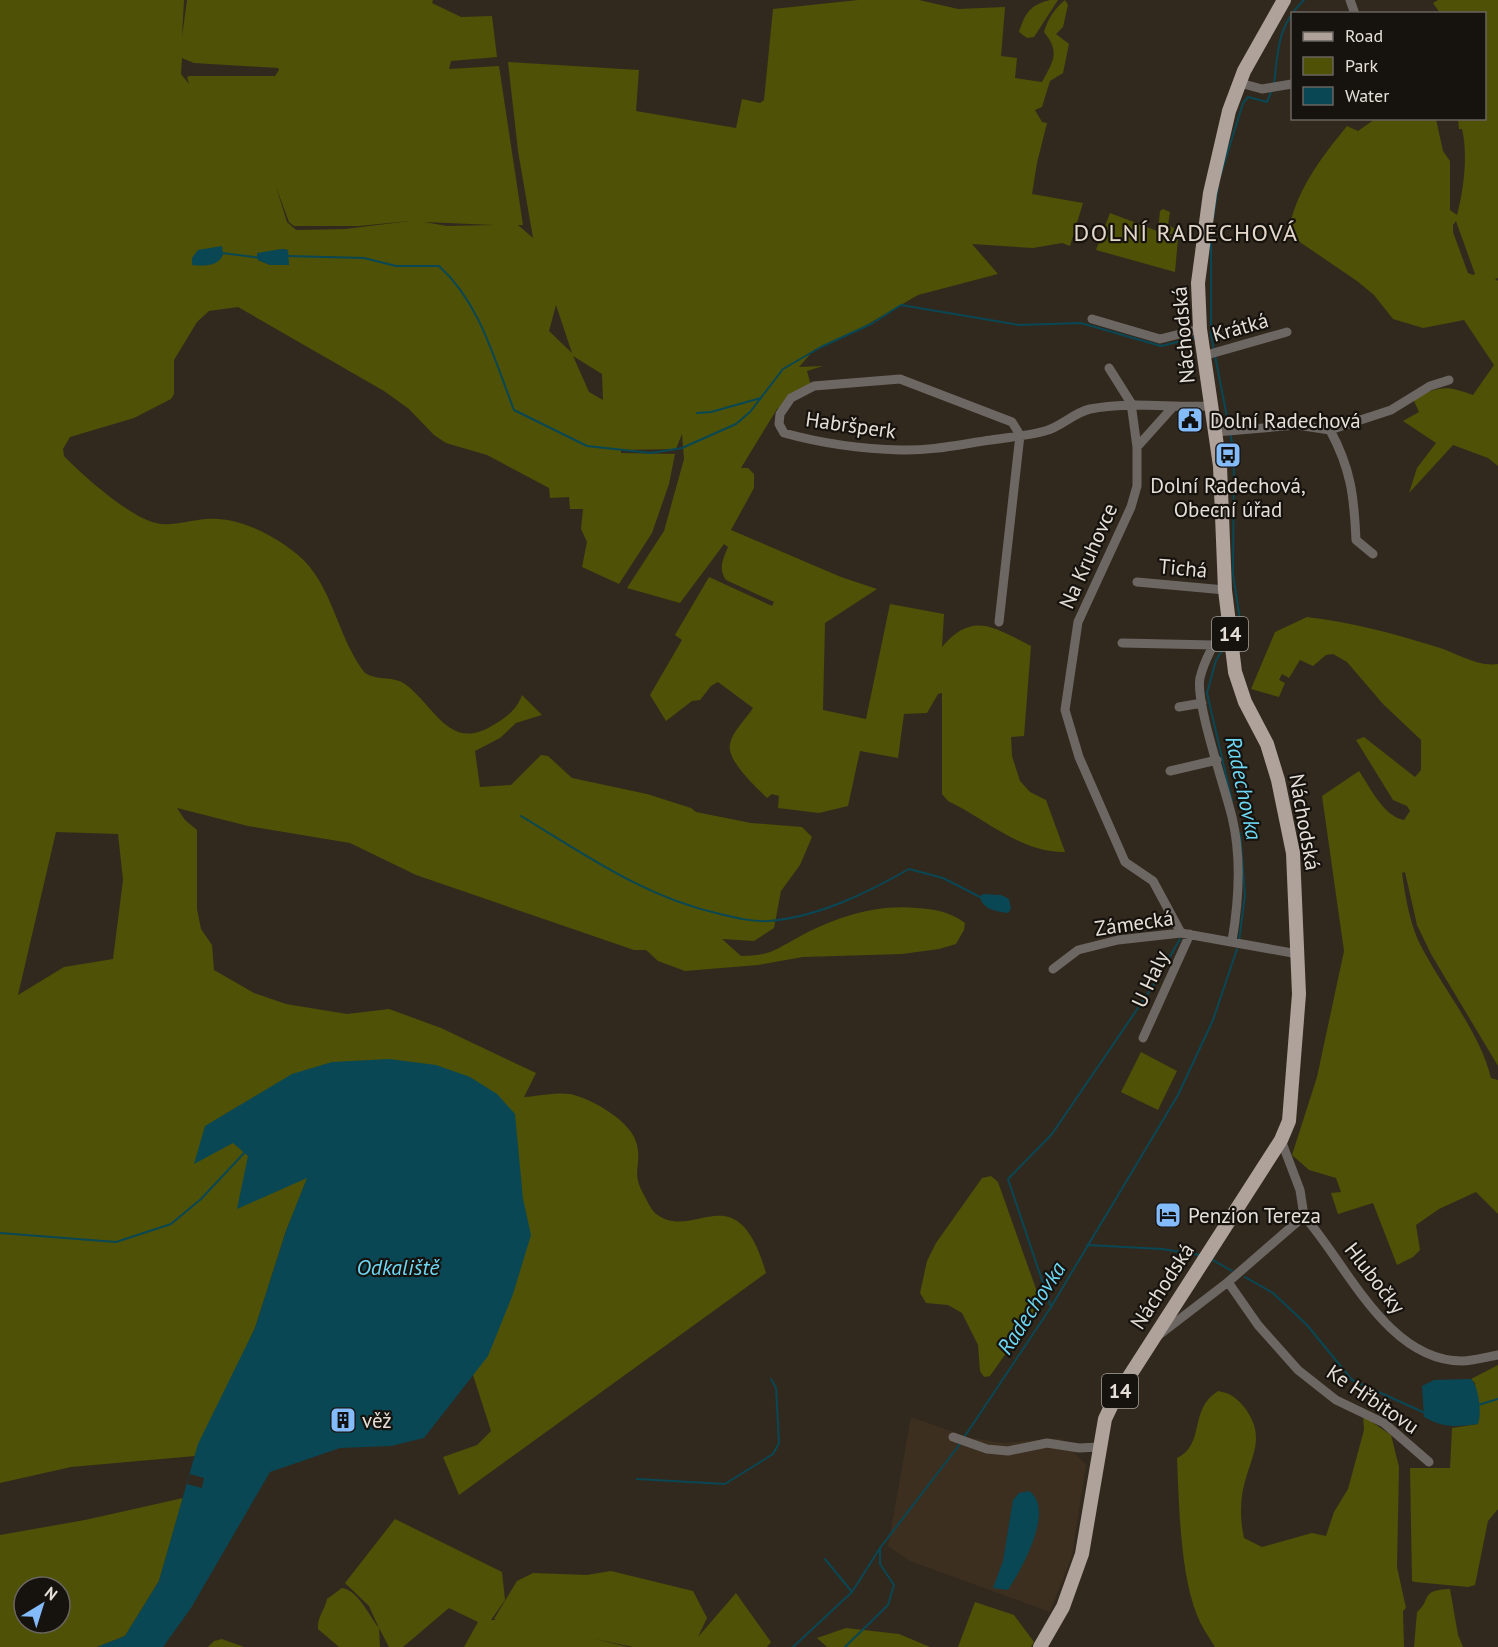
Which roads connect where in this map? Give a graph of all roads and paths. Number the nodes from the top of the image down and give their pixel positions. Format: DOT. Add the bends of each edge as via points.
graph roads {
  1 [pos="1285,2"];
  2 [pos="1240,82"];
  3 [pos="1291,84"];
  4 [pos="1092,319"];
  5 [pos="1200,329"];
  6 [pos="1287,332"];
  7 [pos="1203,356"];
  8 [pos="1109,368"];
  9 [pos="1449,380"];
  10 [pos="1131,403"];
  11 [pos="1212,406"];
  12 [pos="1172,408"];
  13 [pos="1330,430"];
  14 [pos="1216,432"];
  15 [pos="1020,435"];
  16 [pos="1137,447"];
  17 [pos="1373,554"];
  18 [pos="1137,582"];
  19 [pos="1225,590"];
  20 [pos="1228,621"];
  21 [pos="999,622"];
  22 [pos="1122,643"];
  23 [pos="1213,645"];
  24 [pos="1202,703"];
  25 [pos="1179,707"];
  26 [pos="1217,760"];
  27 [pos="1170,771"];
  28 [pos="1186,934"];
  29 [pos="1232,940"];
  30 [pos="1298,954"];
  31 [pos="1053,969"];
  32 [pos="1143,1038"];
  33 [pos="1281,1140"];
  34 [pos="1304,1216"];
  35 [pos="1228,1282"];
  36 [pos="1153,1340"];
  37 [pos="1498,1355"];
  38 [pos="955,1438"];
  39 [pos="1099,1447"];
  40 [pos="1430,1462"];
  41 [pos="1040,1647"];
  1 -- 2 [label="main road, Náchodská / 14"];
  2 -- 3 [label="street" via="1266,88"];
  2 -- 5 [label="main road, Náchodská / 14" via="1221,146 1203,234 1198,283"];
  4 -- 5 [label="street" via="1160,339"];
  5 -- 7 [label="main road, Náchodská / 14"];
  6 -- 7 [label="street, Krátká"];
  7 -- 11 [label="main road, Náchodská / 14"];
  8 -- 10 [label="street, Na Kruhovce"];
  9 -- 13 [label="street" via="1430,386 1391,410"];
  10 -- 12 [label="street, Habršperk"];
  10 -- 15 [label="street, Habršperk" via="1087,410 1047,431"];
  10 -- 16 [label="street, Na Kruhovce"];
  11 -- 12 [label="street, Habršperk"];
  11 -- 14 [label="main road, Náchodská / 14"];
  12 -- 16 [label="street"];
  13 -- 14 [label="street" via="1297,425"];
  13 -- 17 [label="street" via="1345,458 1355,507 1356,540"];
  14 -- 19 [label="main road, Náchodská / 14"];
  15 -- 15 [label="street, Habršperk" via="903,450 784,433 779,424 780,414 791,398 814,386 900,379 1012,422"];
  15 -- 21 [label="street"];
  16 -- 28 [label="street, Na Kruhovce" via="1137,486 1131,507 1078,622 1065,710 1079,757 1125,862 1153,881"];
  18 -- 19 [label="street, Tichá"];
  19 -- 20 [label="main road, Náchodská / 14"];
  20 -- 23 [label="street"];
  20 -- 30 [label="main road, Náchodská / 14" via="1245,702 1267,744 1278,780 1293,853"];
  22 -- 23 [label="street"];
  23 -- 24 [label="street" via="1200,680"];
  24 -- 25 [label="street"];
  24 -- 26 [label="street"];
  26 -- 27 [label="street"];
  26 -- 29 [label="street" via="1238,853 1239,902"];
  28 -- 29 [label="street, Zámecká"];
  28 -- 31 [label="street, Zámecká" via="1118,940 1078,950"];
  28 -- 32 [label="street, U Haly"];
  29 -- 30 [label="street, Zámecká"];
  30 -- 33 [label="main road, Náchodská / 14" via="1299,994 1288,1121"];
  33 -- 34 [label="street" via="1300,1190"];
  33 -- 36 [label="main road, Náchodská / 14"];
  34 -- 35 [label="street"];
  34 -- 37 [label="street, Hlubočky" via="1376,1314 1400,1335 1445,1359 1461,1361"];
  35 -- 36 [label="street"];
  35 -- 40 [label="street, Ke Hřbitovu" via="1258,1325 1298,1370 1336,1400 1384,1423"];
  36 -- 39 [label="main road, Náchodská / 14" via="1114,1400"];
  38 -- 39 [label="street" via="987,1449 1008,1451 1047,1443"];
  39 -- 41 [label="main road, Náchodská / 14" via="1082,1554 1058,1618"];
}
